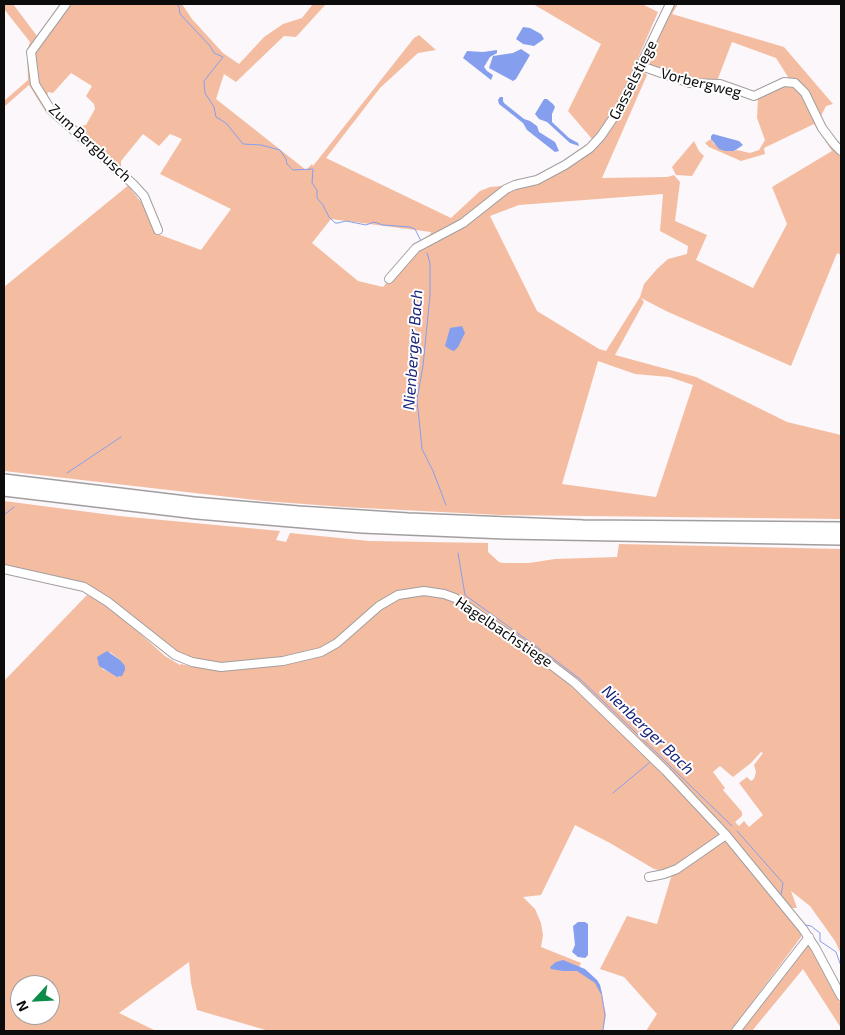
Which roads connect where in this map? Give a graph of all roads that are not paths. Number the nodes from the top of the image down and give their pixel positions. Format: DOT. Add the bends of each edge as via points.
graph roads {
  1 [pos="66,4"];
  2 [pos="670,4"];
  3 [pos="641,66"];
  4 [pos="841,151"];
  5 [pos="158,230"];
  6 [pos="389,279"];
  7 [pos="4,480"];
  8 [pos="4,490"];
  9 [pos="292,517"];
  10 [pos="841,528"];
  11 [pos="841,539"];
  12 [pos="4,569"];
  13 [pos="726,836"];
  14 [pos="650,876"];
  15 [pos="808,937"];
  16 [pos="841,996"];
  17 [pos="736,1031"];
  1 -- 5 [label="street, Zum Bergbusch" via="30,52 35,84 51,110 144,196"];
  2 -- 3 [label="street, Gasselstiege"];
  3 -- 4 [label="street, Vorbergweg" via="690,83 720,84 754,96 784,82 796,83 805,93 822,128"];
  3 -- 6 [label="street, Gasselstiege" via="620,108 590,148 537,180 506,189 463,223 416,248"];
  7 -- 9 [label="highway"];
  8 -- 9 [label="highway" via="139,507"];
  9 -- 10 [label="highway"];
  9 -- 11 [label="highway" via="497,533"];
  12 -- 13 [label="street, Hagelbachstiege" via="84,587 175,654 192,662 221,667 283,661 321,652 398,595 424,591 455,598 576,683 666,771"];
  13 -- 14 [label="street" via="677,869"];
  13 -- 15 [label="street, Hagelbachstiege"];
  15 -- 16 [label="street, Hagelbachstiege"];
  15 -- 17 [label="street"];
}
